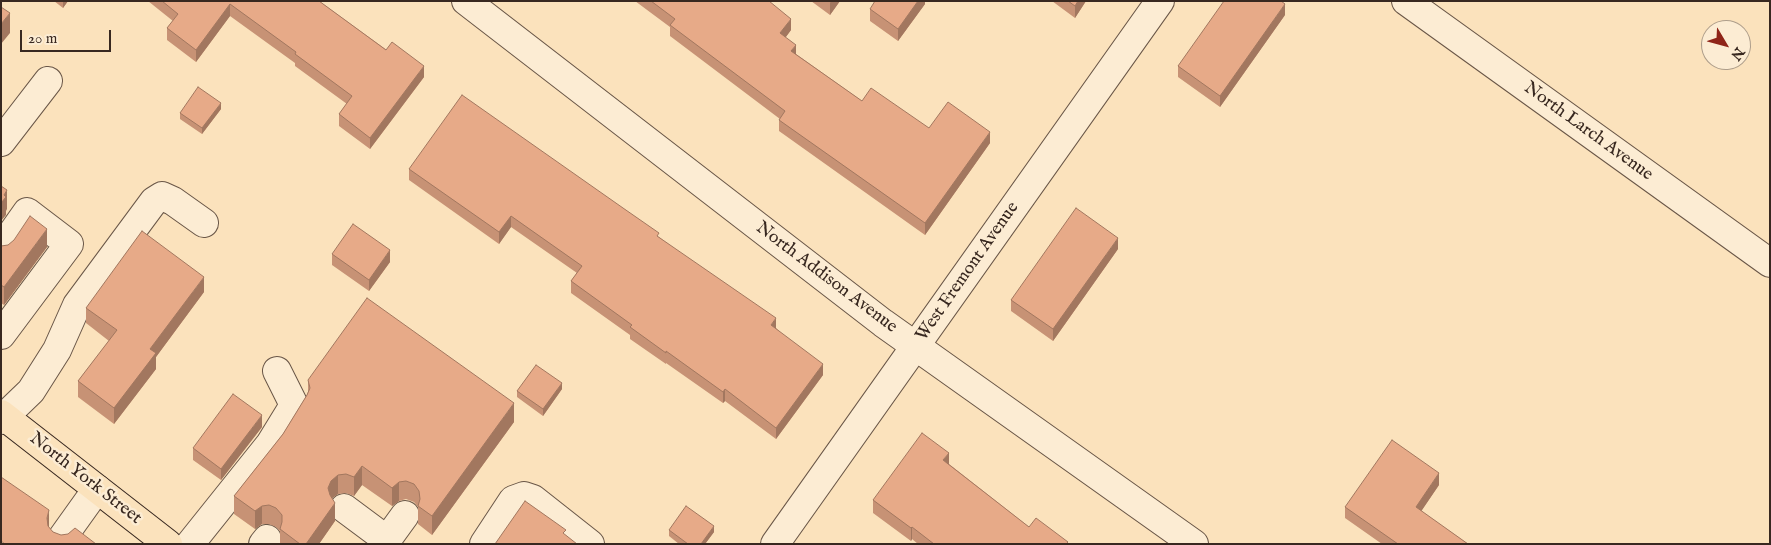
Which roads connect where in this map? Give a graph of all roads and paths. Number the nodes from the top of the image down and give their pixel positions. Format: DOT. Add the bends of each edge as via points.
graph roads {
  1 [pos="466,1"];
  2 [pos="1160,1"];
  3 [pos="1406,1"];
  4 [pos="48,81"];
  5 [pos="1,142"];
  6 [pos="204,223"];
  7 [pos="1,248"];
  8 [pos="1770,263"];
  9 [pos="1,335"];
  10 [pos="916,345"];
  11 [pos="277,371"];
  12 [pos="2,417"];
  13 [pos="97,489"];
  14 [pos="344,508"];
  15 [pos="405,515"];
  16 [pos="62,538"];
  17 [pos="385,542"];
  18 [pos="168,544"];
  19 [pos="190,544"];
  20 [pos="484,544"];
  21 [pos="590,544"];
  22 [pos="775,544"];
  23 [pos="1194,544"];
  1 -- 10 [label="street, North Addison Avenue" via="883,323"];
  2 -- 10 [label="street, West Fremont Avenue"];
  3 -- 8 [label="street, North Larch Avenue"];
  4 -- 5 [label="street"];
  6 -- 12 [label="street" via="173,201 162,196 154,200 77,305 57,350 31,390"];
  7 -- 9 [label="street" via="27,212 69,244"];
  10 -- 22 [label="street, West Fremont Avenue"];
  10 -- 23 [label="street, North Addison Avenue"];
  11 -- 19 [label="street" via="294,405 270,444"];
  12 -- 13 [label="main road, North York Street"];
  13 -- 16 [label="street"];
  13 -- 18 [label="main road, North York Street"];
  14 -- 17 [label="street"];
  15 -- 17 [label="street"];
  20 -- 21 [label="street" via="513,500 524,496 533,499"];
}
